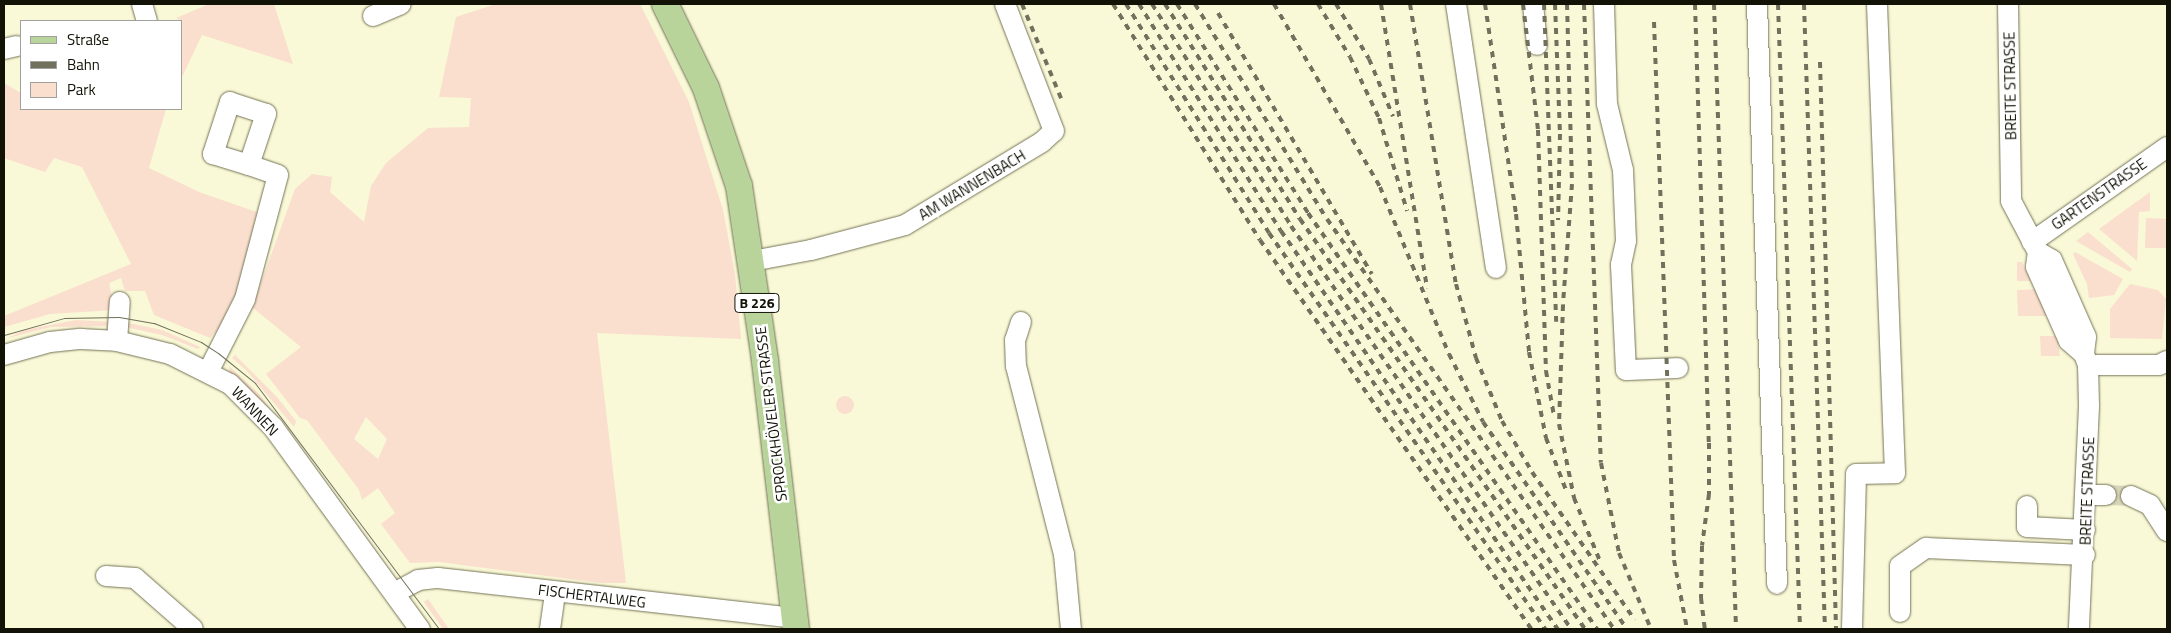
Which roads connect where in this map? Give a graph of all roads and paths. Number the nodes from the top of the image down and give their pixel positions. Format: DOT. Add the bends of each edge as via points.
graph roads {
  1 [pos="142,4"];
  2 [pos="401,4"];
  3 [pos="665,4"];
  4 [pos="1005,4"];
  5 [pos="1456,4"];
  6 [pos="1533,4"];
  7 [pos="1604,4"];
  8 [pos="1757,4"];
  9 [pos="1877,4"];
  10 [pos="2008,4"];
  11 [pos="373,16"];
  12 [pos="148,20"];
  13 [pos="1536,45"];
  14 [pos="2167,147"];
  15 [pos="249,165"];
  16 [pos="2035,247"];
  17 [pos="752,261"];
  18 [pos="1496,268"];
  19 [pos="120,302"];
  20 [pos="1021,322"];
  21 [pos="117,341"];
  22 [pos="4,355"];
  23 [pos="2086,360"];
  24 [pos="2167,361"];
  25 [pos="1678,368"];
  26 [pos="208,372"];
  27 [pos="2131,496"];
  28 [pos="2027,506"];
  29 [pos="2085,530"];
  30 [pos="2167,531"];
  31 [pos="2084,555"];
  32 [pos="106,576"];
  33 [pos="1777,584"];
  34 [pos="555,592"];
  35 [pos="394,593"];
  36 [pos="1900,612"];
  37 [pos="795,623"];
  38 [pos="193,629"];
  39 [pos="420,629"];
  40 [pos="550,629"];
  41 [pos="1071,629"];
  42 [pos="1852,629"];
  43 [pos="2080,629"];
  1 -- 12 [label="street"];
  2 -- 11 [label="street"];
  3 -- 17 [label="main road, SPROCKHÖVELER STRASSE / B 226" via="706,88 723,132 739,186"];
  4 -- 17 [label="street, AM WANNENBACH" via="1054,131 1042,142 905,224 811,250"];
  5 -- 18 [label="street"];
  6 -- 13 [label="street"];
  7 -- 25 [label="street" via="1607,104 1622,170 1626,241 1621,265 1626,370"];
  8 -- 33 [label="street"];
  9 -- 42 [label="street" via="1891,183 1895,473 1856,474"];
  10 -- 16 [label="street, BREITE STRASSE" via="2011,201"];
  14 -- 16 [label="street, GARTENSTRASSE"];
  15 -- 26 [label="street" via="278,174 245,298"];
  16 -- 23 [label="street, BREITE STRASSE" via="2036,266 2069,341"];
  17 -- 37 [label="main road, SPROCKHÖVELER STRASSE / B 226"];
  19 -- 21 [label="street"];
  20 -- 41 [label="street" via="1015,340 1016,366 1064,554"];
  21 -- 22 [label="street, WANNEN" via="81,338 50,342"];
  21 -- 26 [label="street, WANNEN" via="170,354"];
  23 -- 24 [label="street" via="2159,365"];
  23 -- 29 [label="street, BREITE STRASSE" via="2096,495"];
  26 -- 35 [label="street, WANNEN" via="230,384 272,427"];
  27 -- 30 [label="street" via="2150,505"];
  28 -- 29 [label="street" via="2027,527"];
  29 -- 31 [label="street, BREITE STRASSE"];
  31 -- 36 [label="street" via="1926,548 1900,566"];
  31 -- 43 [label="street, BREITE STRASSE"];
  32 -- 38 [label="street" via="135,578"];
  34 -- 35 [label="street, FISCHERTALWEG" via="426,578"];
  34 -- 37 [label="street, FISCHERTALWEG"];
  34 -- 40 [label="street"];
  35 -- 39 [label="street, WANNEN"];
}
